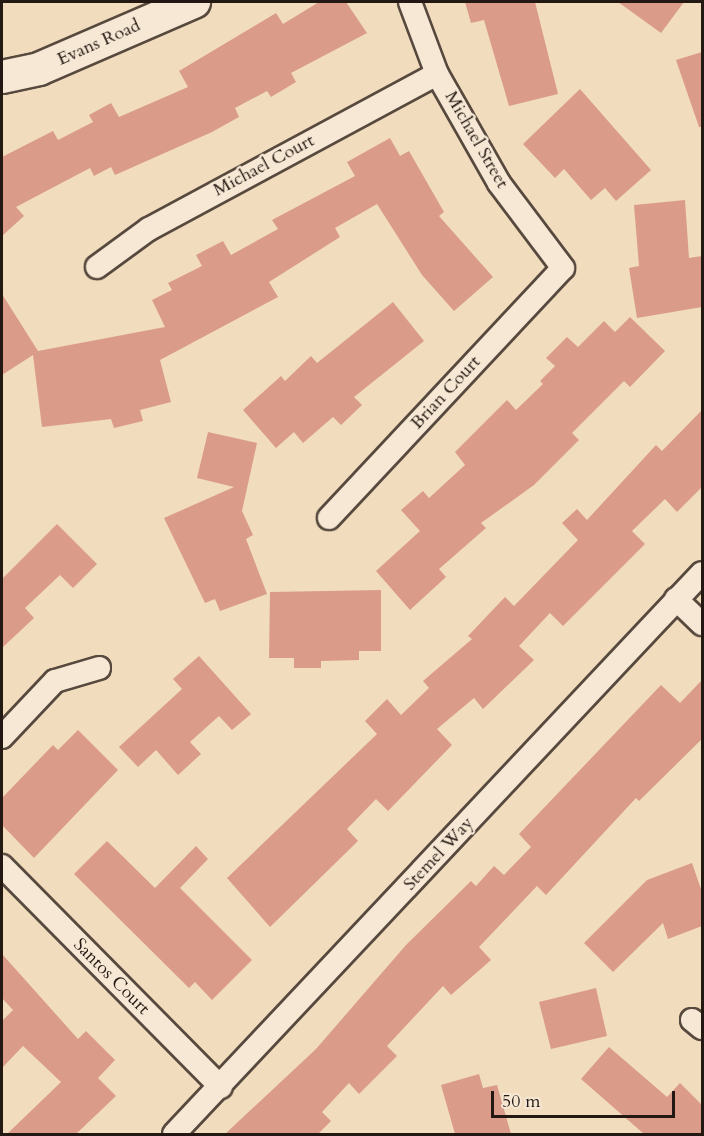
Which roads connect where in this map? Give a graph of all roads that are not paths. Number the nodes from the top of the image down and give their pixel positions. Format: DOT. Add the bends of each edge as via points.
graph roads {
  1 [pos="194,2"];
  2 [pos="410,2"];
  3 [pos="437,74"];
  4 [pos="2,77"];
  5 [pos="97,267"];
  6 [pos="563,268"];
  7 [pos="329,518"];
  8 [pos="702,573"];
  9 [pos="676,599"];
  10 [pos="702,624"];
  11 [pos="99,668"];
  12 [pos="2,737"];
  13 [pos="2,866"];
  14 [pos="221,1088"];
  15 [pos="174,1134"];
  1 -- 4 [label="street, Evans Road" via="39,69"];
  2 -- 3 [label="street, Michael Street"];
  3 -- 5 [label="street, Michael Court" via="148,229"];
  3 -- 6 [label="street, Michael Street" via="499,183"];
  6 -- 7 [label="street, Brian Court"];
  8 -- 9 [label="street, Stemel Way"];
  9 -- 10 [label="street"];
  9 -- 14 [label="street, Stemel Way"];
  11 -- 12 [label="street" via="55,681"];
  13 -- 14 [label="street, Santos Court"];
  14 -- 15 [label="street, Stemel Way"];
}
